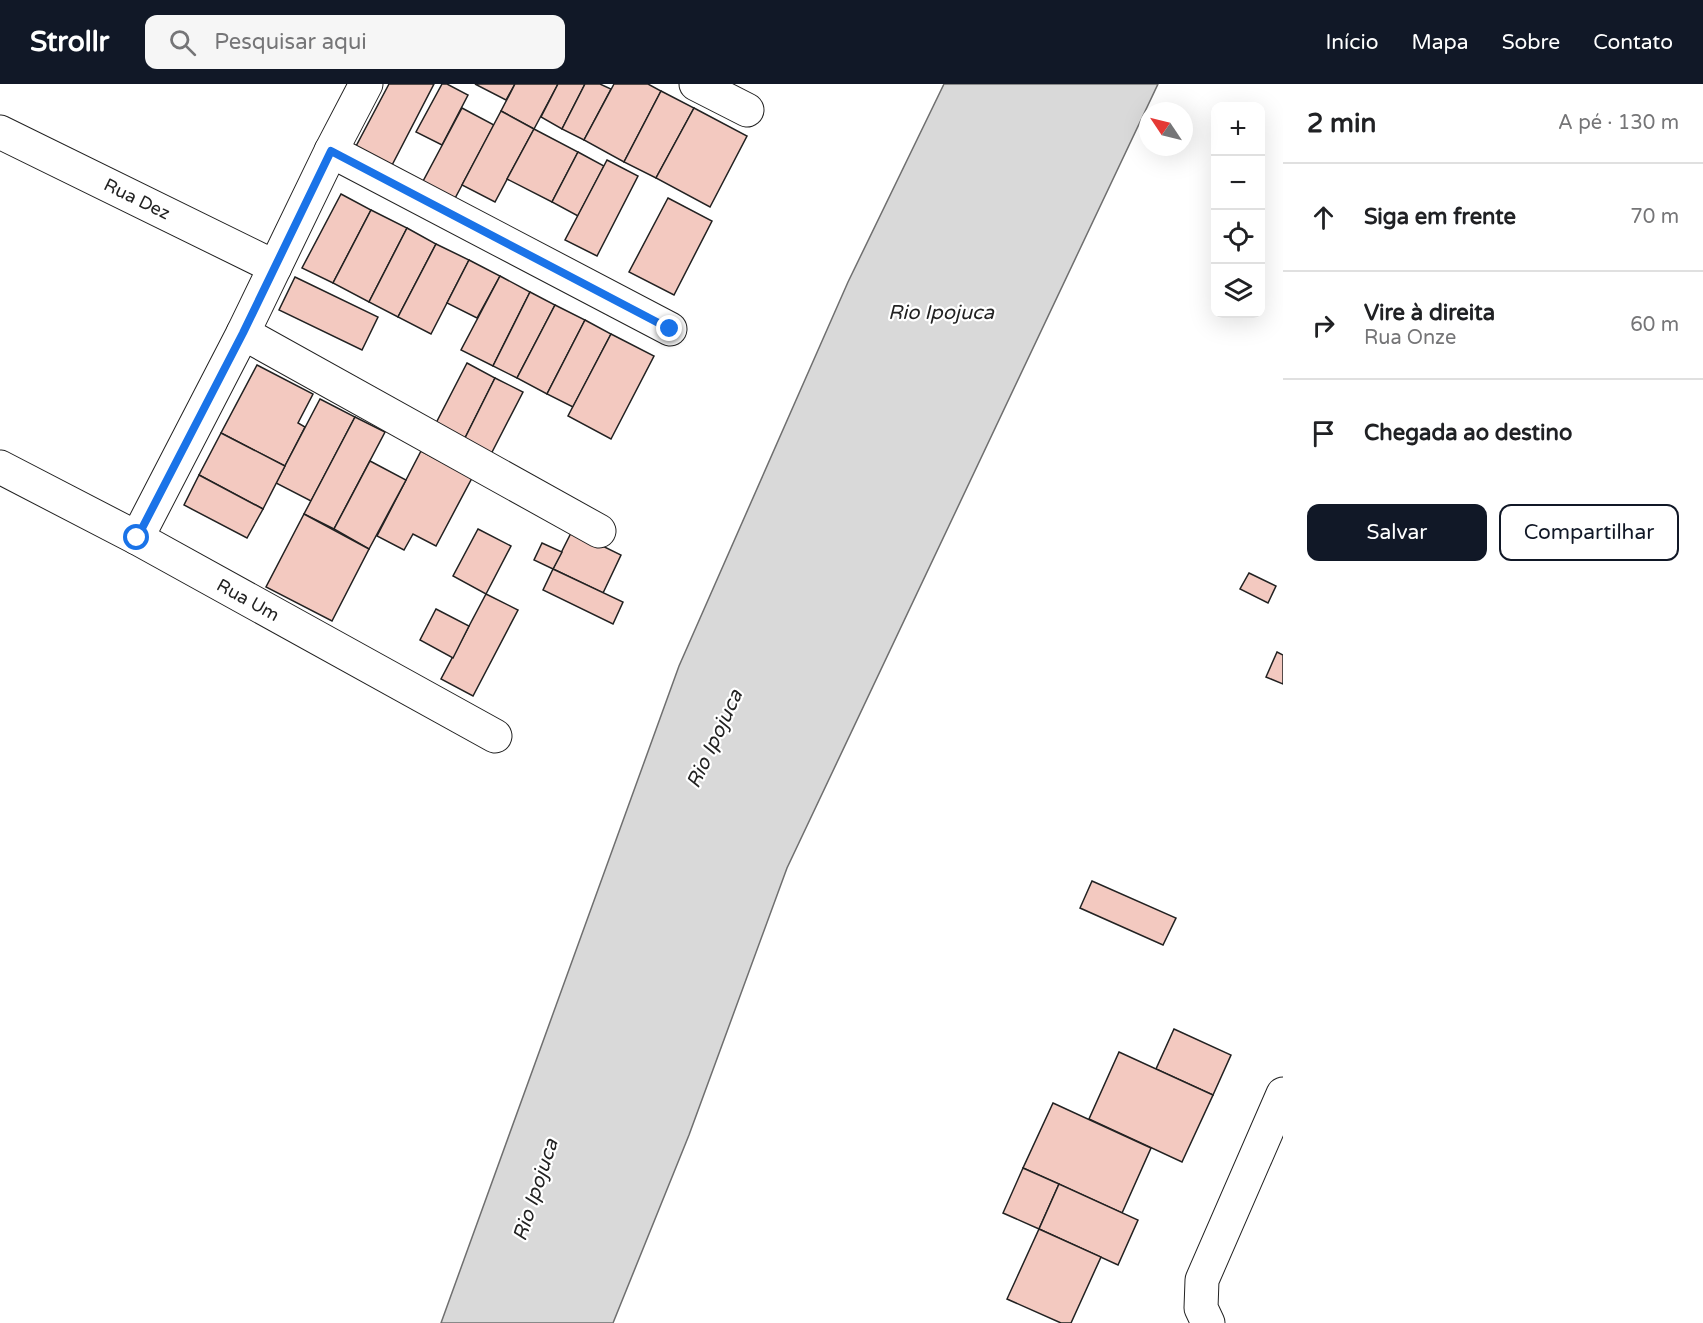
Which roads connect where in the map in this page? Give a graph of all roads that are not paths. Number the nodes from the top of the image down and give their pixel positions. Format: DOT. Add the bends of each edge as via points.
graph roads {
  1 [pos="366,84"];
  2 [pos="696,84"];
  3 [pos="747,110"];
  4 [pos="0,132"];
  5 [pos="331,151"];
  6 [pos="275,267"];
  7 [pos="670,329"];
  8 [pos="243,333"];
  9 [pos="0,467"];
  10 [pos="600,531"];
  11 [pos="137,538"];
  12 [pos="495,736"];
  13 [pos="1283,1094"];
  14 [pos="1208,1323"];
  1 -- 5 [label="street"];
  2 -- 3 [label="street"];
  4 -- 6 [label="street, Rua Dez"];
  5 -- 6 [label="street"];
  5 -- 7 [label="street"];
  6 -- 8 [label="street"];
  8 -- 10 [label="street"];
  8 -- 11 [label="street"];
  9 -- 11 [label="street, Rua Um"];
  11 -- 12 [label="street, Rua Um"];
  13 -- 14 [label="street" via="1202,1280 1201,1308"];
}
